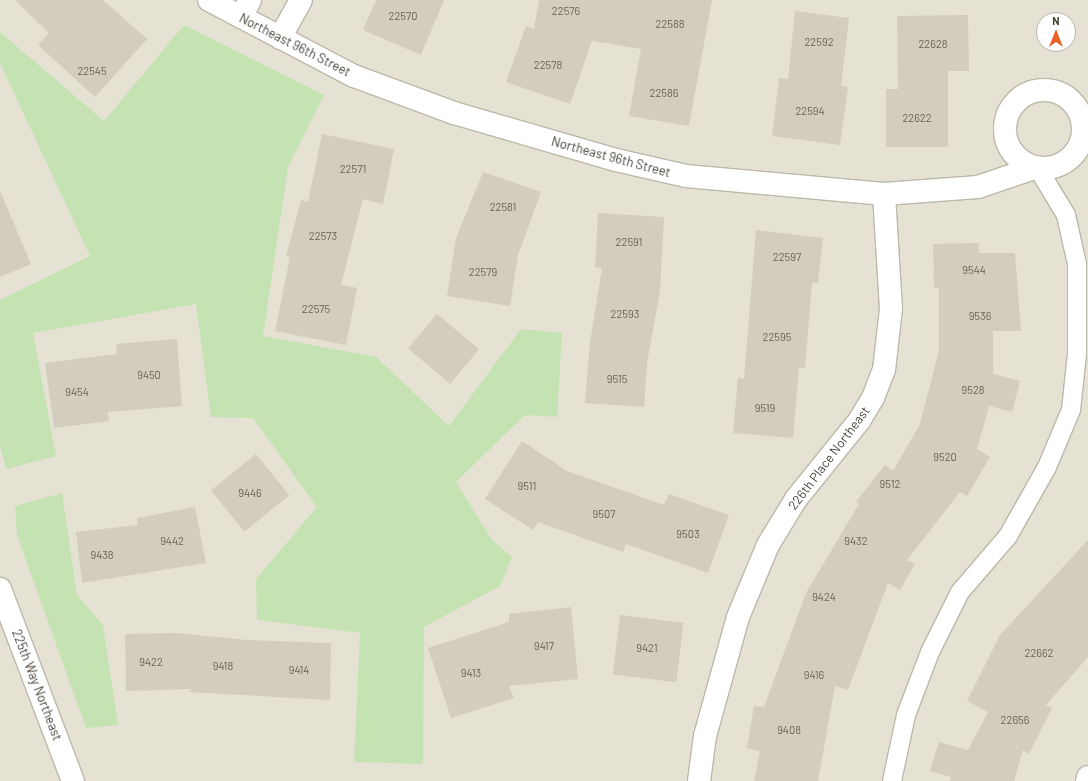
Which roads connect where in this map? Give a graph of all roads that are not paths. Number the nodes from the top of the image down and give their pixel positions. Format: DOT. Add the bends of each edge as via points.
graph roads {
  1 [pos="210,0"];
  2 [pos="301,0"];
  3 [pos="245,8"];
  4 [pos="280,38"];
  5 [pos="1037,167"];
  6 [pos="884,194"];
  7 [pos="0,588"];
  8 [pos="1088,777"];
  9 [pos="73,781"];
  10 [pos="699,781"];
  11 [pos="892,781"];
  12 [pos="1087,781"];
  1 -- 3 [label="street, Northeast 96th Street"];
  2 -- 4 [label="street"];
  3 -- 4 [label="street, Northeast 96th Street"];
  4 -- 6 [label="street, Northeast 96th Street" via="326,64 447,110 616,160 737,183"];
  5 -- 6 [label="street, Northeast 96th Street" via="978,186"];
  5 -- 11 [label="lane" via="1066,216 1077,264 1077,354 1071,410 1047,467 1008,536 960,592 930,652 906,715"];
  6 -- 10 [label="street, 226th Place Northeast" via="891,309 884,370 860,421 796,499 768,545 738,617 705,736"];
  7 -- 9 [label="street, 225th Way Northeast"];
  8 -- 12 [label="street"];
}
